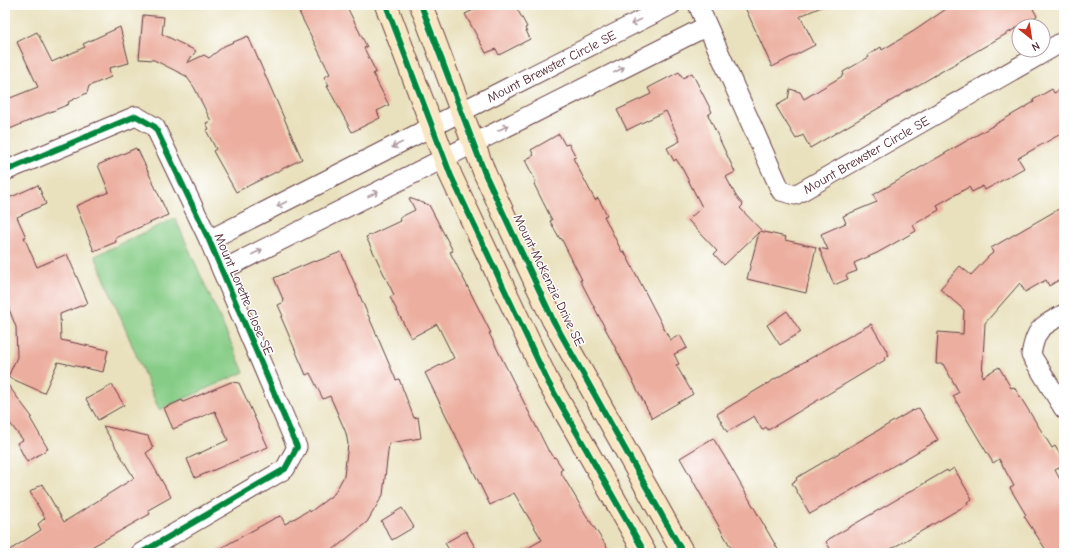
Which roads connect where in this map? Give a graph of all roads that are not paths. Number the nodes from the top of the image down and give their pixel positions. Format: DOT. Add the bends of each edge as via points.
graph roads {
  1 [pos="386,5"];
  2 [pos="421,5"];
  3 [pos="671,5"];
  4 [pos="698,5"];
  5 [pos="707,26"];
  6 [pos="1064,41"];
  7 [pos="462,112"];
  8 [pos="432,128"];
  9 [pos="474,143"];
  10 [pos="443,158"];
  11 [pos="5,171"];
  12 [pos="209,240"];
  13 [pos="222,270"];
  14 [pos="1064,314"];
  15 [pos="1064,409"];
  16 [pos="141,553"];
  17 [pos="645,553"];
  18 [pos="683,553"];
  1 -- 8 [label="street"];
  2 -- 7 [label="street, Mount McKenzie Drive SE"];
  3 -- 7 [label="street, Mount Brewster Circle SE, one-way"];
  4 -- 5 [label="street, Mount Brewster Circle SE"];
  5 -- 6 [label="street, Mount Brewster Circle SE" via="781,191 795,195"];
  9 -- 5 [label="street, one-way"];
  7 -- 8 [label="street, Mount Brewster Circle SE"];
  7 -- 9 [label="street, Mount McKenzie Drive SE"];
  8 -- 10 [label="street"];
  8 -- 12 [label="street, Mount Lorette Close SE, one-way"];
  9 -- 10 [label="street"];
  9 -- 18 [label="street, Mount McKenzie Drive SE" via="554,320"];
  13 -- 10 [label="street, Mount Lorette Close SE, one-way"];
  10 -- 17 [label="street" via="548,382"];
  11 -- 12 [label="street, Mount Lorette Close SE" via="136,116 155,127"];
  12 -- 13 [label="street, Mount Lorette Close SE"];
  13 -- 16 [label="street, Mount Lorette Close SE" via="297,447 285,469"];
  14 -- 15 [label="street" via="1041,327 1031,355"];
}
